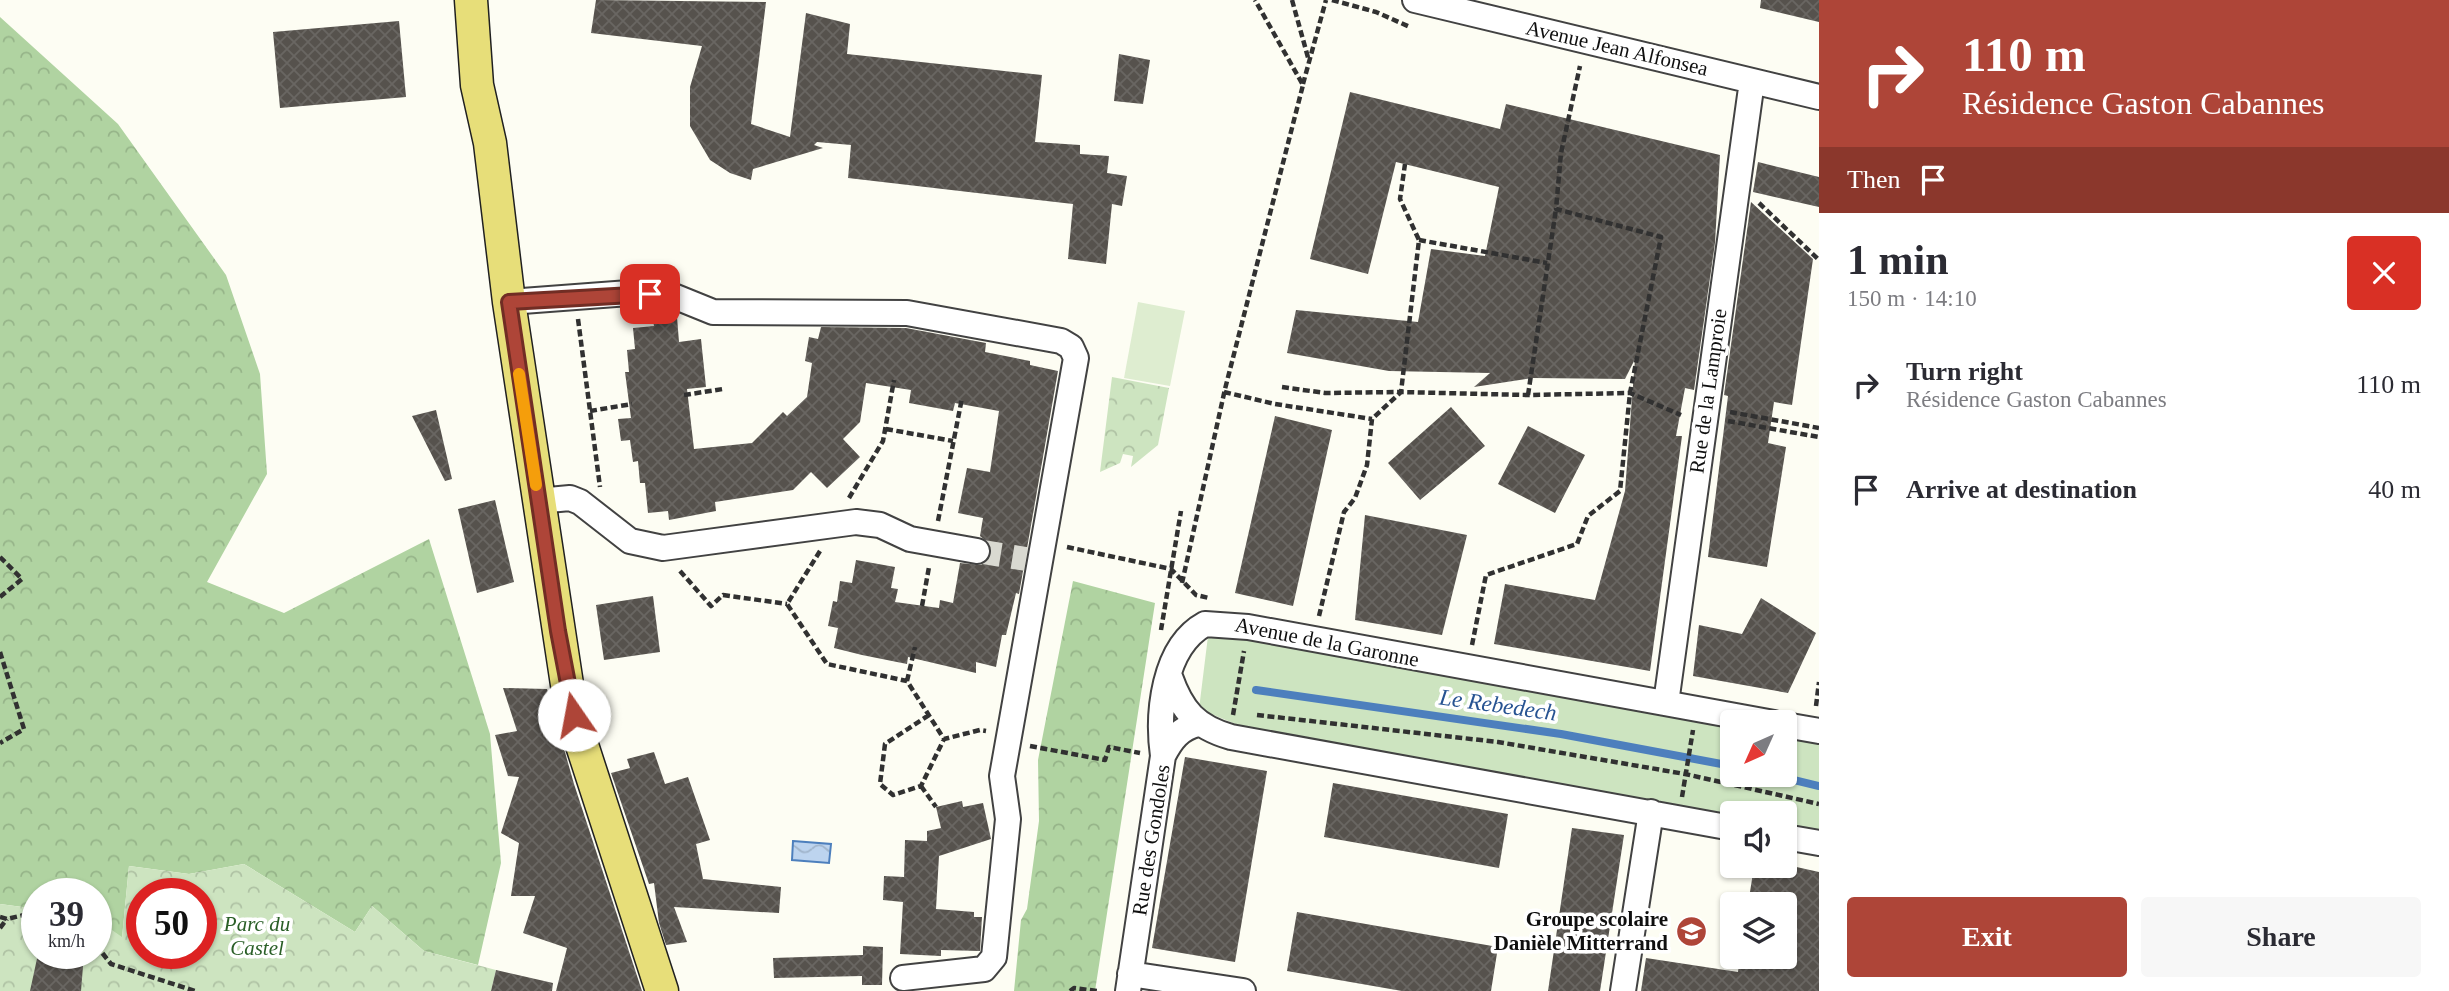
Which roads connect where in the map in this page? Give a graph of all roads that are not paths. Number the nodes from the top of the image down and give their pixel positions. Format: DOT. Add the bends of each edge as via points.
graph roads {
  1 [pos="471,0"];
  2 [pos="489,0"];
  3 [pos="1415,0"];
  4 [pos="1752,80"];
  5 [pos="1819,97"];
  6 [pos="490,143"];
  7 [pos="509,302"];
  8 [pos="538,501"];
  9 [pos="977,551"];
  10 [pos="1170,677"];
  11 [pos="1666,703"];
  12 [pos="1720,713"];
  13 [pos="1198,724"];
  14 [pos="1797,727"];
  15 [pos="1819,731"];
  16 [pos="1163,756"];
  17 [pos="1651,812"];
  18 [pos="1720,826"];
  19 [pos="1797,839"];
  20 [pos="1819,844"];
  21 [pos="903,978"];
  22 [pos="1129,983"];
  23 [pos="662,991"];
  24 [pos="1243,991"];
  25 [pos="1623,991"];
  1 -- 6 [label="main road" via="477,85"];
  2 -- 6 [label="main road"];
  3 -- 4 [label="street, Avenue Jean Alfonsea"];
  4 -- 5 [label="street, Avenue Jean Alfonsea"];
  4 -- 11 [label="street, Rue de la Lamproie"];
  6 -- 7 [label="main road"];
  7 -- 8 [label="main road"];
  7 -- 21 [label="street" via="671,295 713,312 907,313 1061,341 1071,347 1076,358 1036,554 1002,776 1007,819 994,957 984,969"];
  8 -- 9 [label="street" via="570,498 630,541 663,548 834,523 880,525 910,538"];
  8 -- 23 [label="main road" via="579,739"];
  10 -- 11 [label="street, Avenue de la Garonne" via="1178,650 1205,624 1248,627"];
  10 -- 13 [label="street"];
  10 -- 16 [label="street, Avenue de la Garonne" via="1160,731"];
  11 -- 12 [label="street, Avenue de la Garonne"];
  13 -- 16 [label="street, Rue des Gondoles" via="1170,741"];
  13 -- 17 [label="street" via="1231,737"];
  14 -- 15 [label="street"];
  16 -- 22 [label="street, Rue des Gondoles"];
  17 -- 18 [label="street"];
  17 -- 25 [label="street"];
  19 -- 20 [label="street"];
  22 -- 24 [label="street, Rue des Gondoles"];
}
